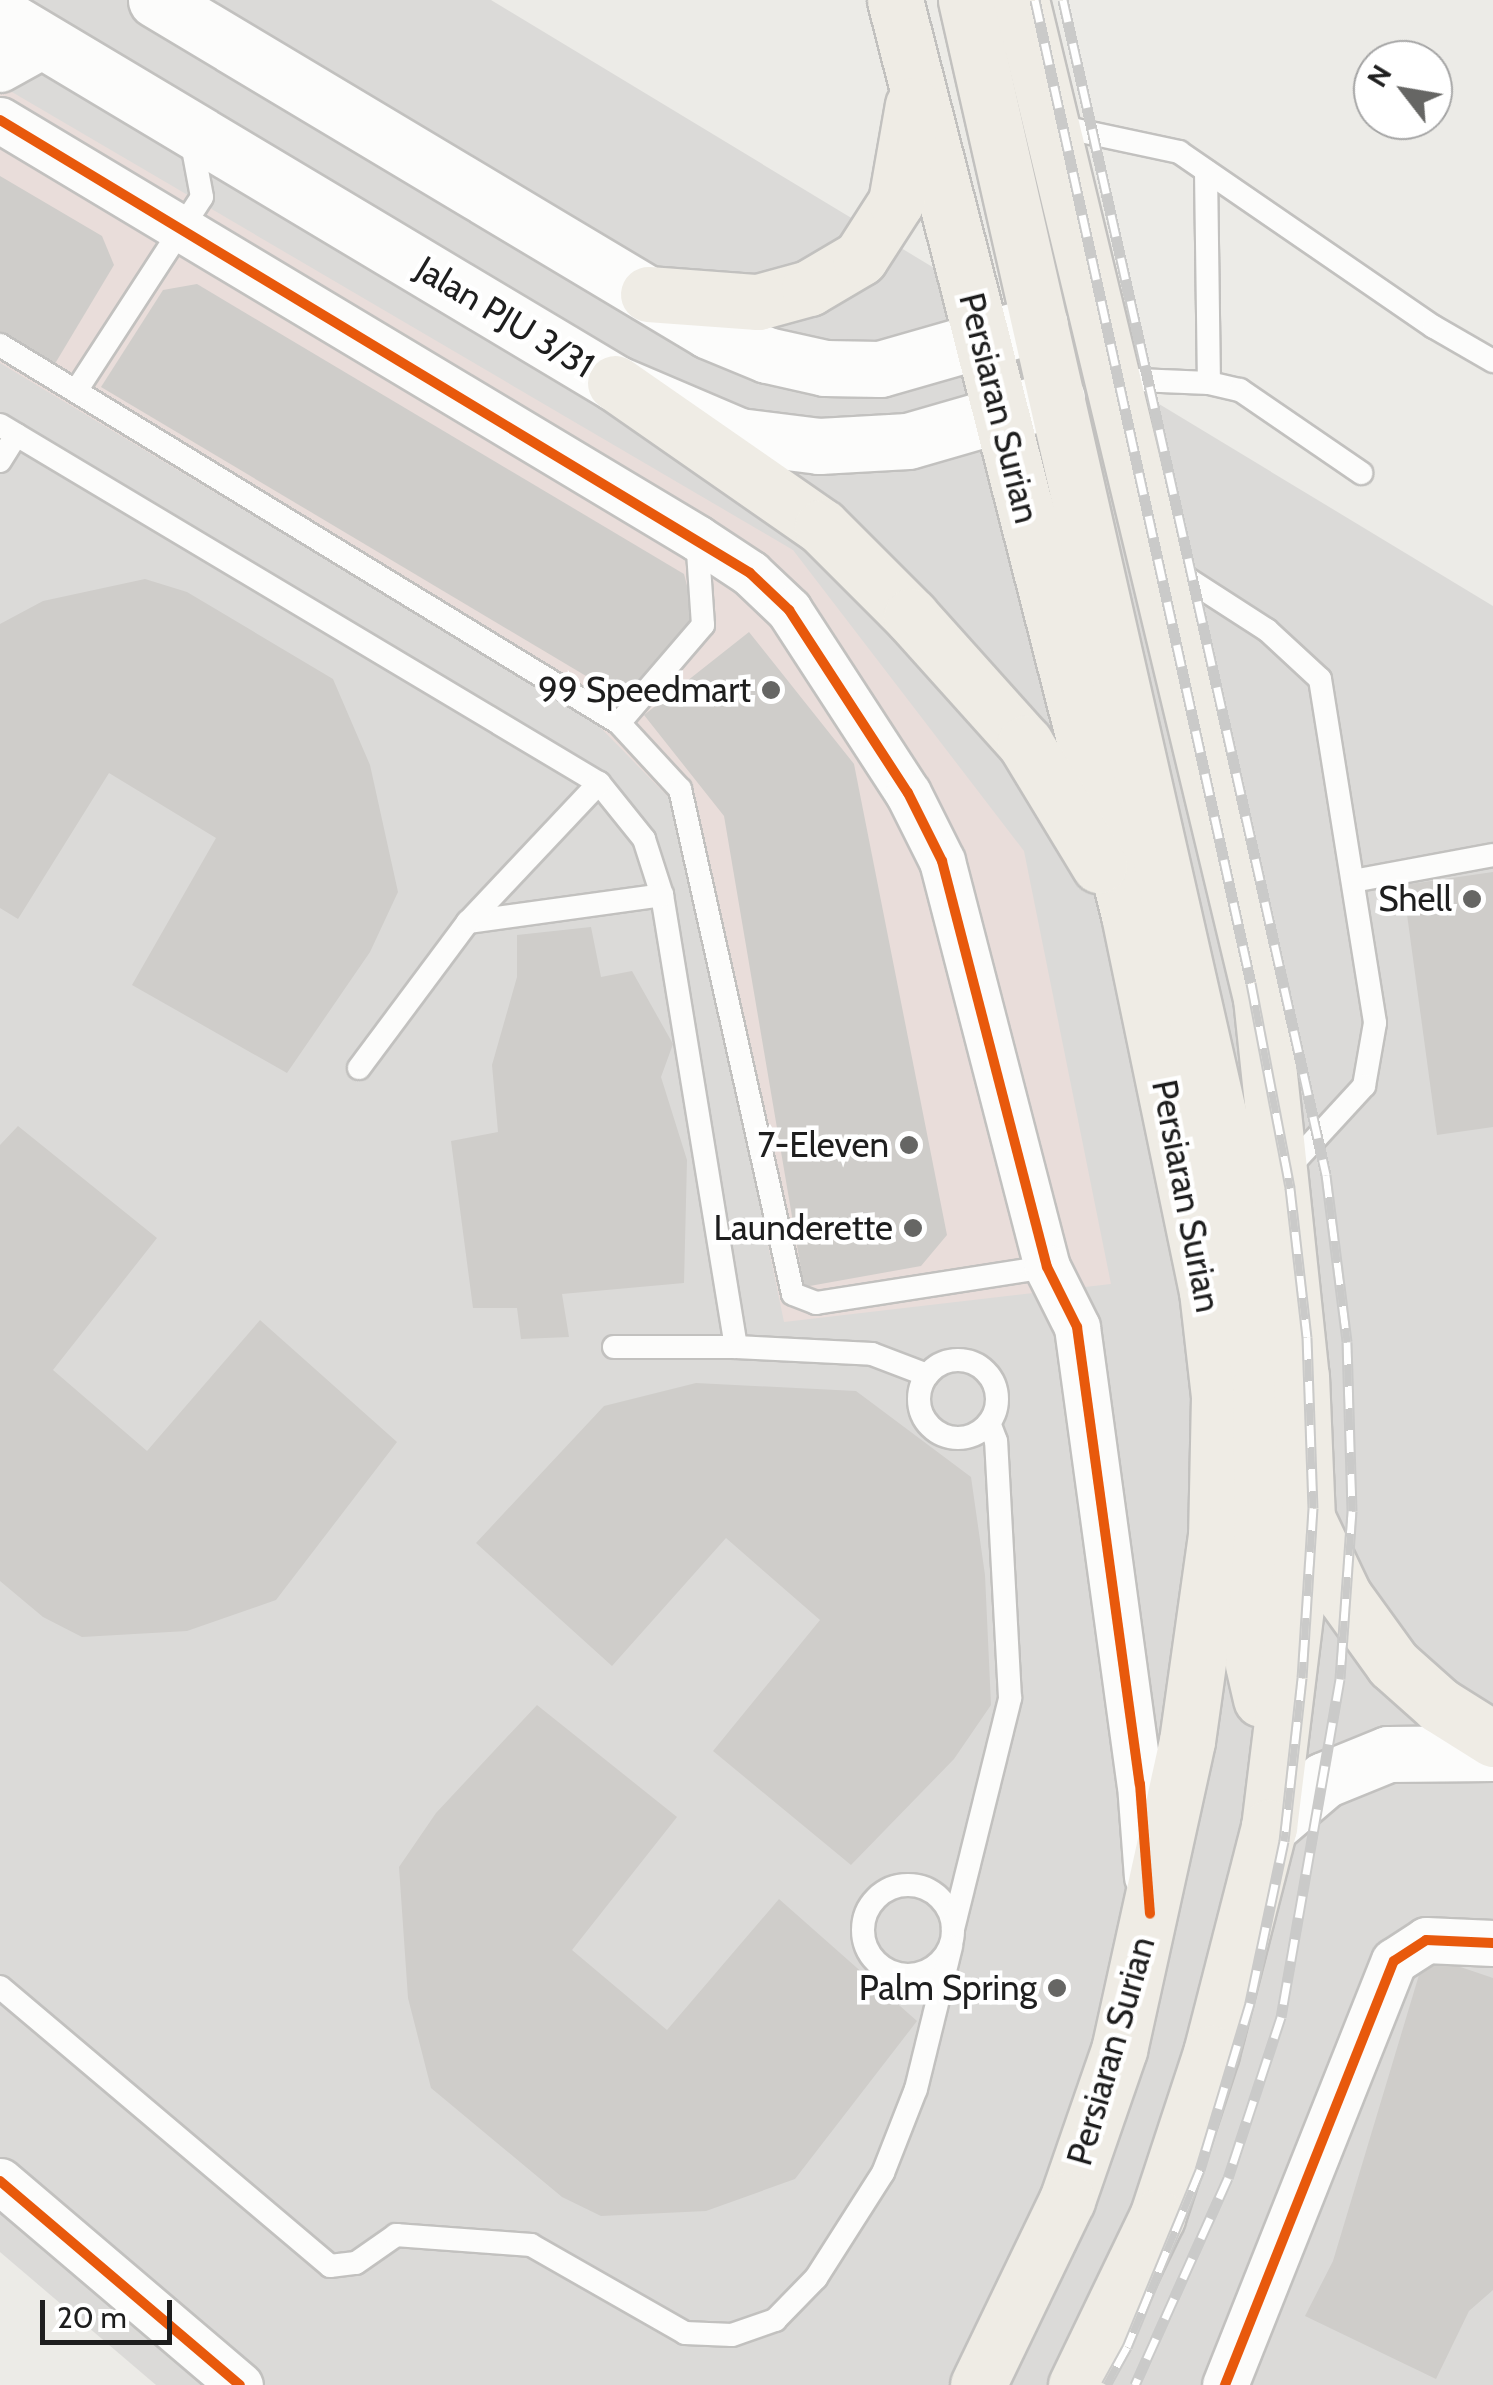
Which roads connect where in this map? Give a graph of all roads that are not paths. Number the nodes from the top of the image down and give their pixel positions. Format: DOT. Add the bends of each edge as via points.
graph roads {
  1 [pos="156,0"];
  2 [pos="895,0"];
  3 [pos="966,0"];
  4 [pos="1021,0"];
  5 [pos="0,15"];
  6 [pos="47,43"];
  7 [pos="0,69"];
  8 [pos="917,85"];
  9 [pos="0,120"];
  10 [pos="178,122"];
  11 [pos="1052,125"];
  12 [pos="1206,182"];
  13 [pos="183,232"];
  14 [pos="648,294"];
  15 [pos="1040,323"];
  16 [pos="982,342"];
  17 [pos="0,346"];
  18 [pos="1493,361"];
  19 [pos="1210,378"];
  20 [pos="1113,380"];
  21 [pos="616,384"];
  22 [pos="76,391"];
  23 [pos="1057,398"];
  24 [pos="1002,416"];
  25 [pos="8,430"];
  26 [pos="0,461"];
  27 [pos="1361,473"];
  28 [pos="697,538"];
  29 [pos="1156,558"];
  30 [pos="619,723"];
  31 [pos="599,783"];
  32 [pos="1493,855"];
  33 [pos="1353,881"];
  34 [pos="662,896"];
  35 [pos="1129,915"];
  36 [pos="468,922"];
  37 [pos="359,1068"];
  38 [pos="1282,1176"];
  39 [pos="1048,1268"];
  40 [pos="736,1347"];
  41 [pos="614,1348"];
  42 [pos="927,1375"];
  43 [pos="989,1423"];
  44 [pos="1307,1518"];
  45 [pos="1493,1740"];
  46 [pos="1493,1753"];
  47 [pos="1277,1764"];
  48 [pos="1270,1827"];
  49 [pos="1150,1914"];
  50 [pos="1493,1943"];
  51 [pos="2,1992"];
  52 [pos="0,2181"];
  53 [pos="240,2385"];
  54 [pos="978,2385"];
  55 [pos="1076,2385"];
  56 [pos="1225,2385"];
  1 -- 14 [label="street"];
  2 -- 8 [label="main road, Persiaran Surian"];
  3 -- 15 [label="main road"];
  4 -- 11 [label="main road"];
  5 -- 6 [label="street, Jalan PJU 3/31"];
  6 -- 7 [label="street"];
  6 -- 10 [label="street, Jalan PJU 3/31"];
  8 -- 14 [label="main road" via="896,202 860,258 809,288 758,302"];
  8 -- 16 [label="main road, Persiaran Surian"];
  9 -- 13 [label="street"];
  10 -- 13 [label="lane" via="192,149 202,197"];
  10 -- 21 [label="street, Jalan PJU 3/31"];
  11 -- 12 [label="lane" via="1179,152"];
  11 -- 20 [label="main road"];
  12 -- 18 [label="lane"];
  12 -- 19 [label="lane"];
  13 -- 22 [label="lane"];
  13 -- 28 [label="street"];
  14 -- 16 [label="street" via="752,349 825,368 880,369"];
  15 -- 16 [label="street"];
  15 -- 23 [label="main road"];
  16 -- 24 [label="main road, Persiaran Surian"];
  17 -- 22 [label="lane"];
  19 -- 20 [label="lane"];
  19 -- 27 [label="lane" via="1240,390"];
  20 -- 29 [label="main road"];
  21 -- 24 [label="street, Jalan PJU 3/31" via="739,436 819,446 908,441"];
  21 -- 35 [label="main road" via="822,527 911,616 1025,743"];
  22 -- 30 [label="lane"];
  23 -- 24 [label="street, Jalan PJU 3/31"];
  23 -- 47 [label="main road" via="1234,1182 1260,1386 1262,1526 1252,1664"];
  24 -- 35 [label="main road, Persiaran Surian"];
  25 -- 26 [label="lane"];
  25 -- 31 [label="lane"];
  28 -- 30 [label="lane" via="703,625"];
  28 -- 39 [label="street" via="750,572 789,610 908,793 942,862"];
  29 -- 33 [label="lane" via="1267,630 1320,680"];
  29 -- 38 [label="main road" via="1261,998"];
  30 -- 39 [label="lane" via="680,789 792,1294 816,1302"];
  31 -- 34 [label="lane" via="644,839"];
  31 -- 36 [label="lane"];
  32 -- 33 [label="lane"];
  33 -- 38 [label="lane" via="1375,1023 1364,1086"];
  34 -- 36 [label="lane"];
  34 -- 40 [label="lane"];
  35 -- 49 [label="main road, Persiaran Surian" via="1207,1292 1219,1396 1216,1535 1188,1741"];
  36 -- 37 [label="lane"];
  38 -- 44 [label="main road"];
  39 -- 49 [label="street" via="1077,1327 1140,1784"];
  40 -- 41 [label="lane"];
  40 -- 42 [label="lane" via="872,1354"];
  42 -- 43 [label="lane" via="963,1360 987,1372 997,1397"];
  42 -- 43 [label="lane" via="920,1411 934,1430 970,1437"];
  43 -- 51 [label="lane" via="996,1441 1010,1698 916,2089 883,2173 816,2278 775,2320 732,2336 685,2333 531,2245 396,2235 356,2263 330,2266"];
  44 -- 45 [label="main road" via="1344,1596 1392,1664"];
  44 -- 47 [label="main road"];
  46 -- 48 [label="street" via="1388,1754 1324,1780"];
  47 -- 48 [label="main road"];
  48 -- 55 [label="main road" via="1211,2053 1157,2216"];
  49 -- 54 [label="main road, Persiaran Surian" via="1119,2050 1067,2200"];
  50 -- 56 [label="street" via="1426,1940 1394,1961"];
  52 -- 53 [label="street"];
}
